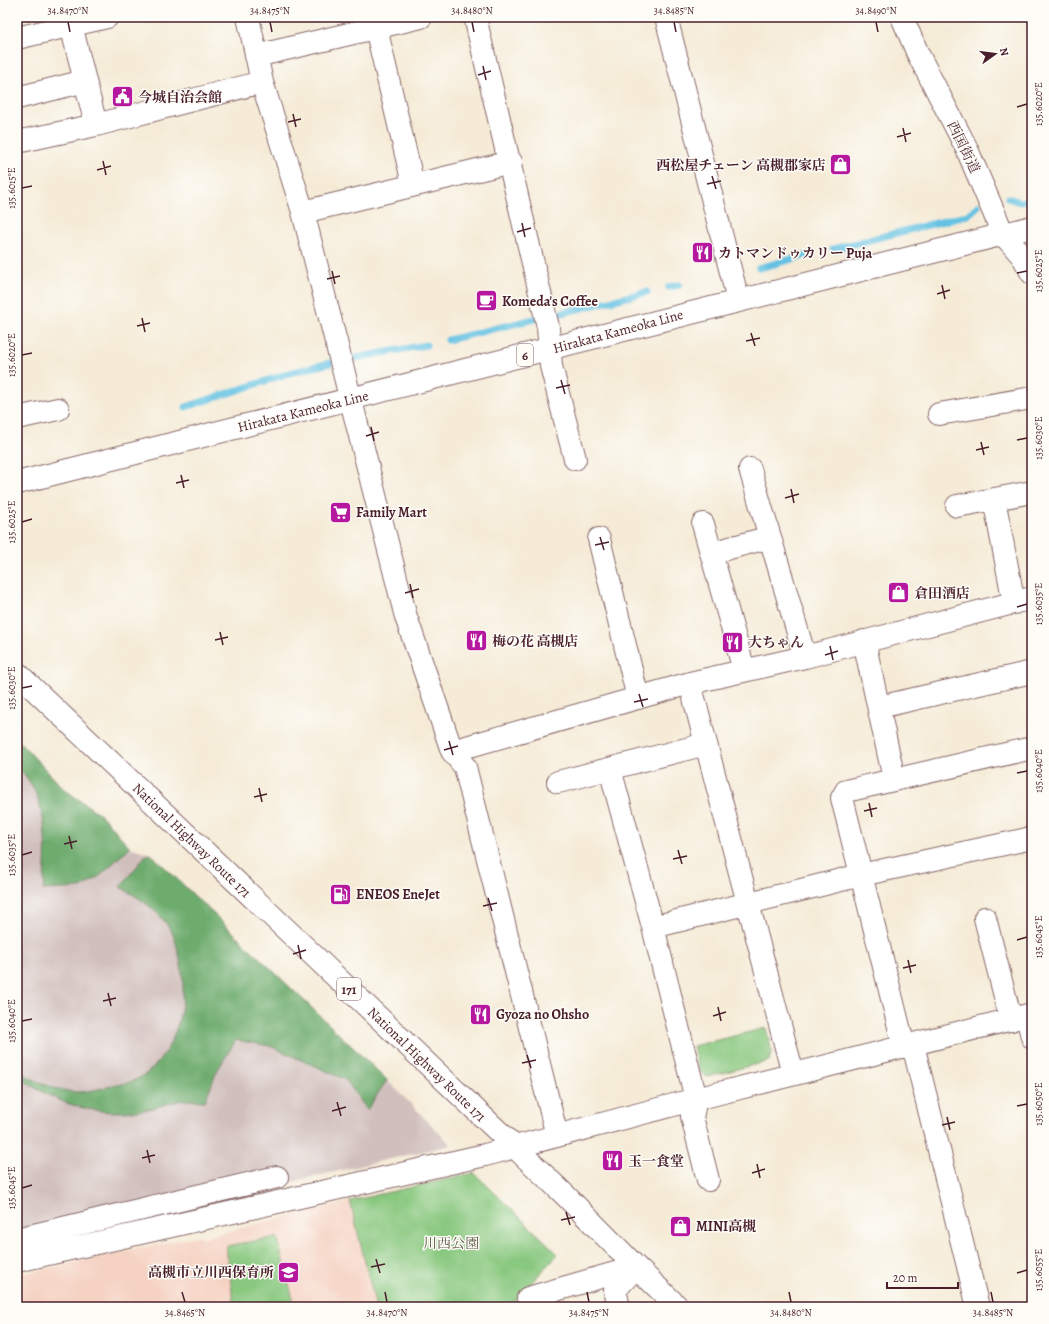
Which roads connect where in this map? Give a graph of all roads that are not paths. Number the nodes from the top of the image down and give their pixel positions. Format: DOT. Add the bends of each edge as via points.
graph roads {
  1 [pos="107,17"];
  2 [pos="248,17"];
  3 [pos="421,17"];
  4 [pos="475,17"];
  5 [pos="666,17"];
  6 [pos="902,17"];
  7 [pos="70,21"];
  8 [pos="376,28"];
  9 [pos="17,38"];
  10 [pos="256,56"];
  11 [pos="85,81"];
  12 [pos="262,82"];
  13 [pos="17,98"];
  14 [pos="96,125"];
  15 [pos="17,142"];
  16 [pos="510,162"];
  17 [pos="413,184"];
  18 [pos="303,212"];
  19 [pos="1032,227"];
  20 [pos="1003,234"];
  21 [pos="1032,273"];
  22 [pos="738,300"];
  23 [pos="550,349"];
  24 [pos="352,398"];
  25 [pos="1032,398"];
  26 [pos="58,409"];
  27 [pos="939,414"];
  28 [pos="17,418"];
  29 [pos="574,460"];
  30 [pos="750,469"];
  31 [pos="17,483"];
  32 [pos="1032,492"];
  33 [pos="994,499"];
  34 [pos="957,506"];
  35 [pos="703,524"];
  36 [pos="770,537"];
  37 [pos="598,539"];
  38 [pos="711,553"];
  39 [pos="1023,600"];
  40 [pos="864,641"];
  41 [pos="805,657"];
  42 [pos="744,670"];
  43 [pos="1032,672"];
  44 [pos="17,673"];
  45 [pos="690,683"];
  46 [pos="638,698"];
  47 [pos="879,707"];
  48 [pos="706,744"];
  49 [pos="1032,748"];
  50 [pos="452,751"];
  51 [pos="610,769"];
  52 [pos="894,779"];
  53 [pos="558,782"];
  54 [pos="1032,838"];
  55 [pos="861,875"];
  56 [pos="748,903"];
  57 [pos="985,918"];
  58 [pos="653,927"];
  59 [pos="1023,1017"];
  60 [pos="1032,1037"];
  61 [pos="908,1046"];
  62 [pos="793,1074"];
  63 [pos="696,1099"];
  64 [pos="557,1136"];
  65 [pos="515,1148"];
  66 [pos="277,1177"];
  67 [pos="708,1180"];
  68 [pos="17,1239"];
  69 [pos="17,1261"];
  70 [pos="636,1267"];
  71 [pos="530,1307"];
  72 [pos="619,1307"];
  73 [pos="678,1307"];
  74 [pos="978,1307"];
  1 -- 7 [label="main road"];
  2 -- 10 [label="main road"];
  3 -- 8 [label="main road"];
  4 -- 16 [label="main road"];
  5 -- 22 [label="main road"];
  6 -- 20 [label="main road, 西国街道" via="966,147"];
  7 -- 9 [label="main road"];
  7 -- 11 [label="main road"];
  8 -- 10 [label="main road"];
  8 -- 17 [label="main road"];
  10 -- 12 [label="main road"];
  11 -- 13 [label="main road"];
  11 -- 14 [label="main road"];
  12 -- 14 [label="main road"];
  12 -- 18 [label="main road"];
  14 -- 15 [label="main road"];
  16 -- 17 [label="main road"];
  16 -- 23 [label="main road" via="548,326"];
  17 -- 18 [label="main road"];
  18 -- 24 [label="main road"];
  19 -- 20 [label="main road, Hirakata Kameoka Line / 6"];
  20 -- 21 [label="main road, 西国街道" via="1023,257"];
  20 -- 22 [label="main road, Hirakata Kameoka Line / 6"];
  22 -- 23 [label="main road, Hirakata Kameoka Line / 6"];
  23 -- 24 [label="main road, Hirakata Kameoka Line / 6"];
  23 -- 29 [label="main road" via="551,366"];
  24 -- 31 [label="main road, Hirakata Kameoka Line / 6"];
  24 -- 50 [label="main road" via="406,617"];
  25 -- 27 [label="main road"];
  26 -- 28 [label="main road"];
  30 -- 36 [label="main road"];
  32 -- 33 [label="main road"];
  33 -- 34 [label="main road"];
  33 -- 39 [label="main road"];
  35 -- 38 [label="main road"];
  36 -- 38 [label="main road"];
  36 -- 41 [label="main road"];
  37 -- 46 [label="main road"];
  38 -- 42 [label="main road"];
  39 -- 40 [label="main road"];
  40 -- 41 [label="main road"];
  40 -- 47 [label="main road"];
  41 -- 42 [label="main road"];
  42 -- 45 [label="main road"];
  43 -- 47 [label="main road"];
  44 -- 65 [label="main road, National Highway Route 171 / 171"];
  45 -- 46 [label="main road"];
  45 -- 48 [label="main road"];
  46 -- 50 [label="main road"];
  47 -- 52 [label="main road"];
  48 -- 51 [label="main road"];
  48 -- 56 [label="main road"];
  49 -- 52 [label="main road"];
  50 -- 64 [label="main road" via="465,767"];
  51 -- 53 [label="main road"];
  51 -- 58 [label="main road"];
  52 -- 55 [label="main road" via="846,791 842,798"];
  54 -- 55 [label="main road"];
  55 -- 56 [label="main road"];
  55 -- 61 [label="main road"];
  56 -- 58 [label="main road"];
  56 -- 62 [label="main road"];
  57 -- 59 [label="main road"];
  58 -- 63 [label="main road"];
  59 -- 60 [label="main road"];
  59 -- 61 [label="main road"];
  61 -- 62 [label="main road"];
  61 -- 74 [label="main road"];
  62 -- 63 [label="main road"];
  63 -- 64 [label="main road"];
  63 -- 67 [label="main road" via="692,1117"];
  64 -- 65 [label="main road"];
  65 -- 69 [label="main road"];
  65 -- 70 [label="main road, National Highway Route 171 / 171"];
  66 -- 68 [label="main road"];
  70 -- 71 [label="main road" via="528,1298"];
  70 -- 72 [label="main road" via="615,1290"];
  70 -- 73 [label="main road, National Highway Route 171 / 171"];
}
